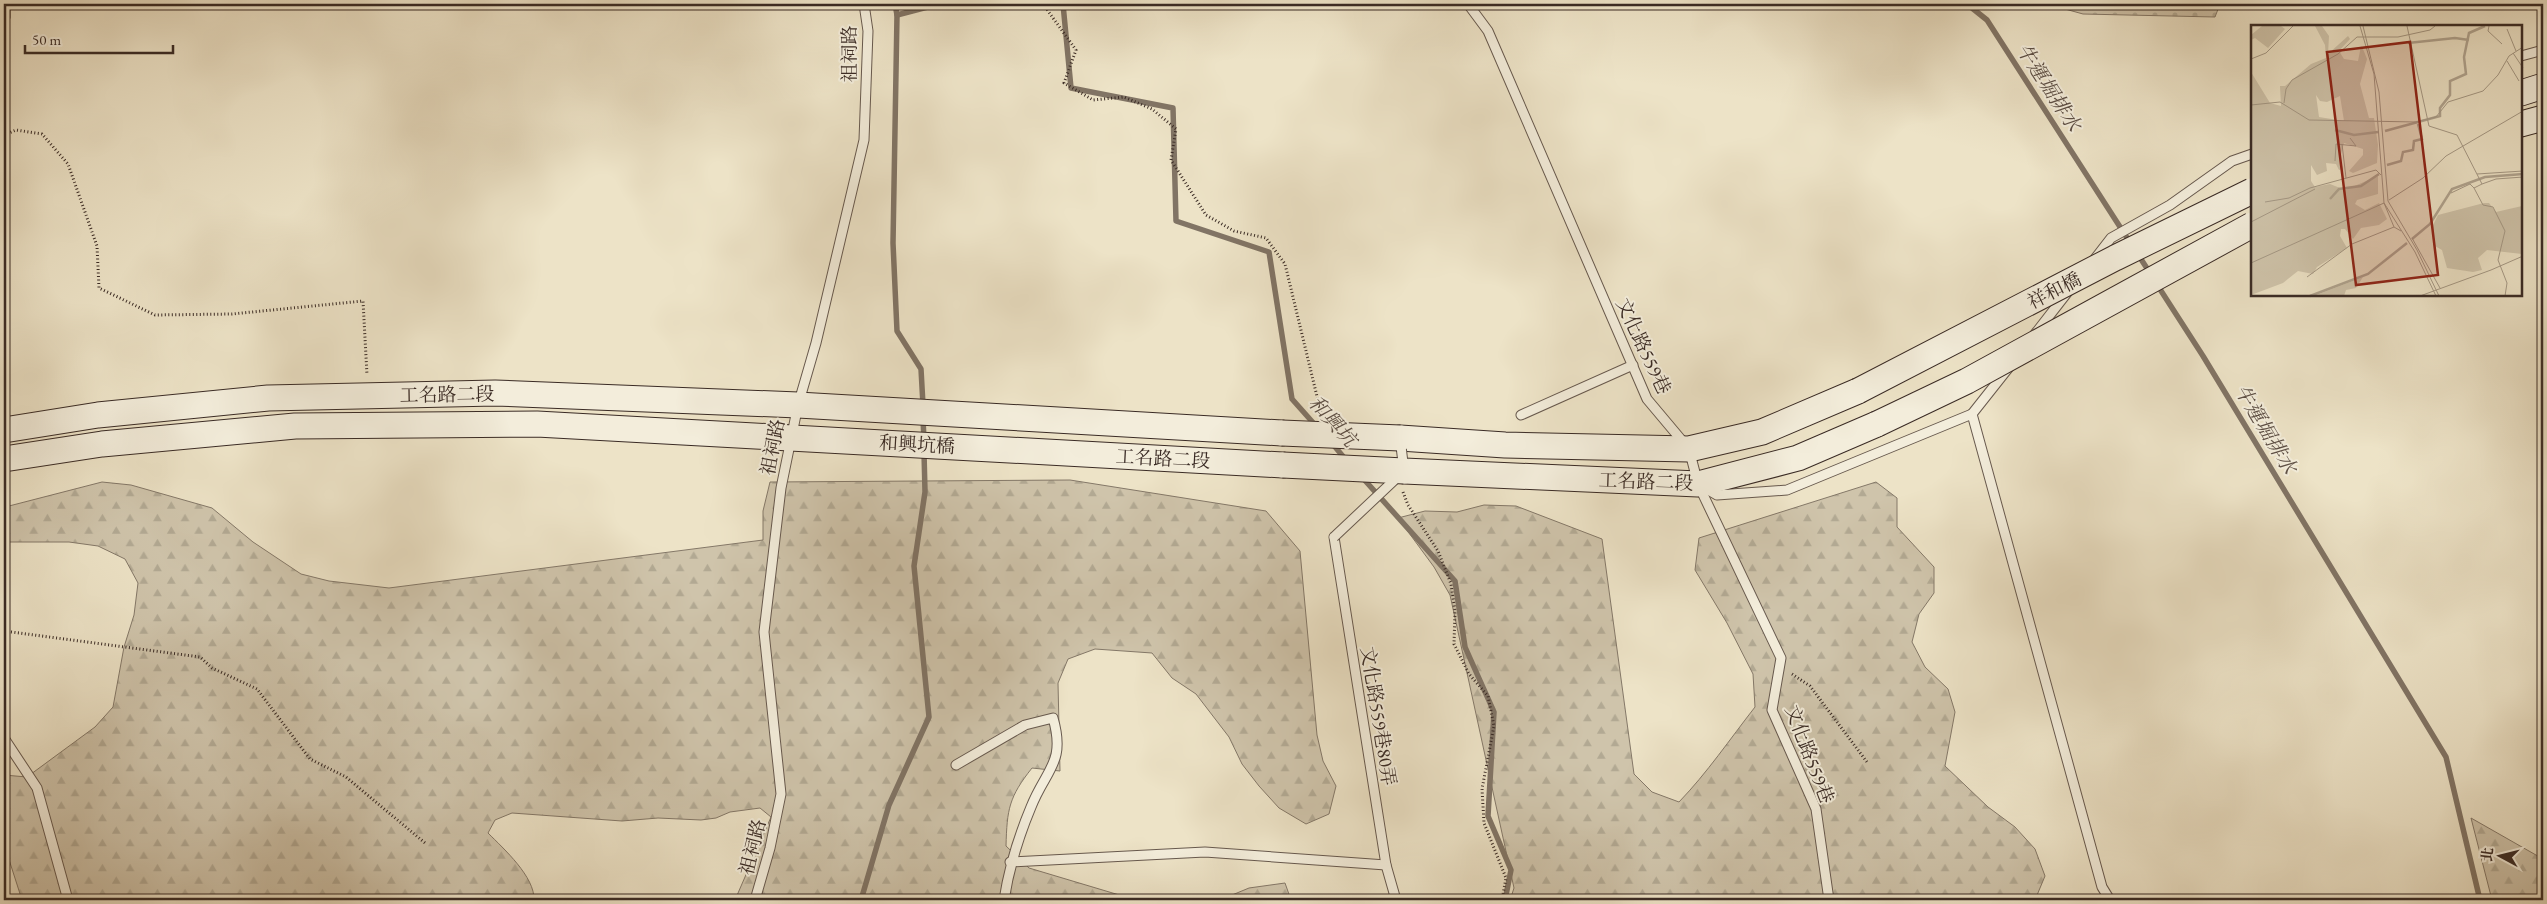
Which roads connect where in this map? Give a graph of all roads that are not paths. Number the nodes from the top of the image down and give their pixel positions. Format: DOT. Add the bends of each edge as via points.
graph roads {
  1 [pos="864,4"];
  2 [pos="1468,4"];
  3 [pos="2543,50"];
  4 [pos="2522,56"];
  5 [pos="2543,86"];
  6 [pos="2522,93"];
  7 [pos="2543,118"];
  8 [pos="2522,124"];
  9 [pos="2251,154"];
  10 [pos="2251,190"];
  11 [pos="2251,227"];
  12 [pos="1633,365"];
  13 [pos="1858,391"];
  14 [pos="798,405"];
  15 [pos="1972,414"];
  16 [pos="1521,415"];
  17 [pos="1045,420"];
  18 [pos="1877,424"];
  19 [pos="15,428"];
  20 [pos="790,436"];
  21 [pos="1400,438"];
  22 [pos="1689,449"];
  23 [pos="1044,451"];
  24 [pos="4,459"];
  25 [pos="1404,471"];
  26 [pos="1698,484"];
  27 [pos="4,738"];
  28 [pos="956,765"];
  29 [pos="1010,862"];
  30 [pos="1386,865"];
  31 [pos="68,900"];
  32 [pos="755,900"];
  33 [pos="1004,900"];
  34 [pos="1396,900"];
  35 [pos="1829,900"];
  36 [pos="2110,900"];
  1 -- 14 [label="lane, 祖祠路" via="868,32 864,140"];
  2 -- 12 [label="lane, 文化路559巷" via="1488,31"];
  3 -- 4 [label="lane"];
  5 -- 6 [label="main road"];
  7 -- 8 [label="main road"];
  9 -- 15 [label="lane" via="2232,161 2170,205 2111,238"];
  10 -- 13 [label="main road, 祥和橋, bridge"];
  11 -- 18 [label="main road, 祥和橋, bridge" via="1967,381"];
  12 -- 16 [label="lane"];
  12 -- 22 [label="lane, 文化路559巷" via="1647,399"];
  13 -- 22 [label="main road, 工名路二段" via="1762,432"];
  14 -- 17 [label="main road, 和興坑橋"];
  14 -- 19 [label="main road, 工名路二段" via="495,393 268,398 98,415"];
  14 -- 20 [label="lane, 祖祠路"];
  15 -- 26 [label="lane" via="1787,490 1717,495"];
  15 -- 36 [label="lane" via="2102,887"];
  17 -- 21 [label="main road, 工名路二段, bridge"];
  18 -- 26 [label="main road, 工名路二段" via="1798,458"];
  20 -- 23 [label="main road, 和興坑橋"];
  20 -- 24 [label="main road, 工名路二段" via="537,424 295,426 102,444"];
  20 -- 32 [label="lane, 祖祠路" via="764,632 781,794"];
  21 -- 22 [label="main road, 工名路二段" via="1505,445"];
  21 -- 25 [label="lane, bridge"];
  22 -- 26 [label="lane, 文化路559巷"];
  23 -- 25 [label="main road, 工名路二段, bridge"];
  25 -- 26 [label="main road, 工名路二段"];
  25 -- 30 [label="lane, 文化路559巷80弄, bridge" via="1334,536"];
  26 -- 35 [label="lane, 文化路559巷" via="1781,658 1772,710 1816,809"];
  27 -- 31 [label="lane" via="37,788"];
  28 -- 29 [label="lane" via="1025,725 1053,718 1059,738 1054,764 1031,805"];
  29 -- 30 [label="lane" via="1205,852"];
  29 -- 33 [label="lane"];
  30 -- 34 [label="lane, 文化路559巷80弄"];
}
